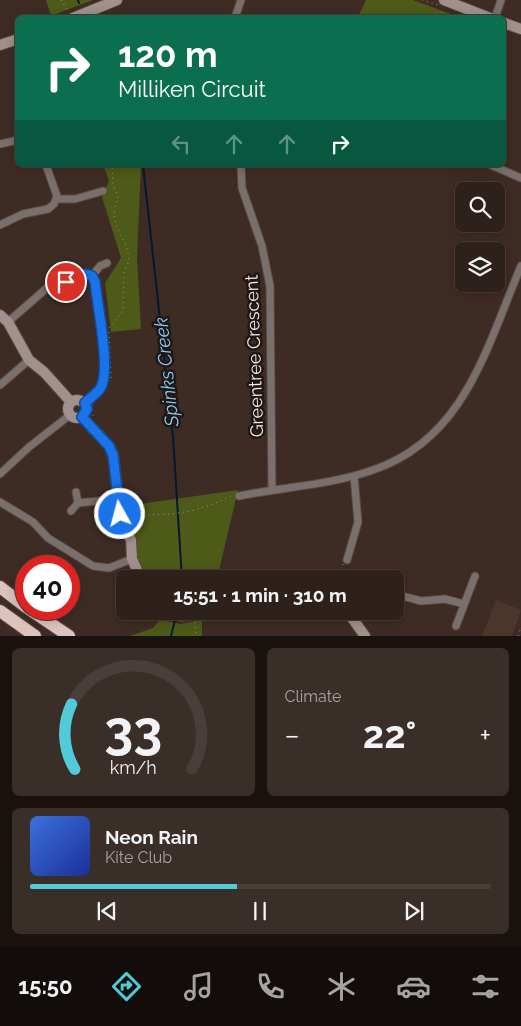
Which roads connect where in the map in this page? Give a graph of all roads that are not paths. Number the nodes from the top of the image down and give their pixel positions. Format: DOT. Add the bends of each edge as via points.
graph roads {
  1 [pos="117,0"];
  2 [pos="241,0"];
  3 [pos="444,0"];
  4 [pos="501,0"];
  5 [pos="80,15"];
  6 [pos="236,15"];
  7 [pos="482,15"];
  8 [pos="496,15"];
  9 [pos="506,24"];
  10 [pos="521,30"];
  11 [pos="15,40"];
  12 [pos="0,45"];
  13 [pos="15,141"];
  14 [pos="0,144"];
  15 [pos="47,167"];
  16 [pos="241,167"];
  17 [pos="496,167"];
  18 [pos="521,178"];
  19 [pos="103,191"];
  20 [pos="57,199"];
  21 [pos="0,225"];
  22 [pos="107,263"];
  23 [pos="521,266"];
  24 [pos="92,276"];
  25 [pos="4,319"];
  26 [pos="29,360"];
  27 [pos="0,385"];
  28 [pos="70,402"];
  29 [pos="90,402"];
  30 [pos="70,415"];
  31 [pos="82,417"];
  32 [pos="0,474"];
  33 [pos="354,476"];
  34 [pos="272,490"];
  35 [pos="76,492"];
  36 [pos="240,496"];
  37 [pos="118,499"];
  38 [pos="0,502"];
  39 [pos="78,503"];
  40 [pos="71,511"];
  41 [pos="132,559"];
  42 [pos="347,560"];
  43 [pos="137,570"];
  44 [pos="475,576"];
  45 [pos="0,587"];
  46 [pos="404,597"];
  47 [pos="15,598"];
  48 [pos="464,604"];
  49 [pos="0,611"];
  50 [pos="46,620"];
  51 [pos="353,620"];
  52 [pos="456,626"];
  53 [pos="35,636"];
  54 [pos="69,636"];
  55 [pos="365,636"];
  1 -- 5 [label="street"];
  2 -- 6 [label="street"];
  3 -- 7 [label="street"];
  4 -- 8 [label="street"];
  9 -- 10 [label="street"];
  11 -- 12 [label="street"];
  13 -- 14 [label="street"];
  15 -- 20 [label="street"];
  16 -- 34 [label="street, Greentree Crescent" via="242,188 262,246 270,286"];
  17 -- 18 [label="street"];
  19 -- 20 [label="street" via="75,199"];
  20 -- 21 [label="street" via="50,208 22,214"];
  22 -- 24 [label="street"];
  23 -- 33 [label="street" via="474,378 455,410 441,427 410,453 393,463"];
  24 -- 25 [label="street" via="79,274 52,285"];
  24 -- 29 [label="street" via="102,331 104,372 102,386"];
  25 -- 26 [label="street"];
  26 -- 27 [label="street"];
  26 -- 28 [label="street"];
  28 -- 29 [label="street" via="80,399"];
  28 -- 30 [label="street"];
  29 -- 31 [label="street"];
  30 -- 31 [label="street"];
  30 -- 32 [label="street"];
  31 -- 37 [label="street" via="109,446 113,455"];
  33 -- 34 [label="street"];
  33 -- 42 [label="street" via="358,522"];
  34 -- 36 [label="street"];
  35 -- 39 [label="street"];
  37 -- 39 [label="street"];
  37 -- 41 [label="street" via="121,522 131,540"];
  38 -- 41 [label="street" via="93,566 109,568"];
  39 -- 40 [label="street"];
  41 -- 43 [label="street"];
  44 -- 48 [label="street"];
  45 -- 47 [label="highway"];
  46 -- 48 [label="street" via="414,600 445,598"];
  48 -- 52 [label="street"];
  49 -- 53 [label="highway"];
  50 -- 54 [label="highway"];
  51 -- 55 [label="street"];
}
